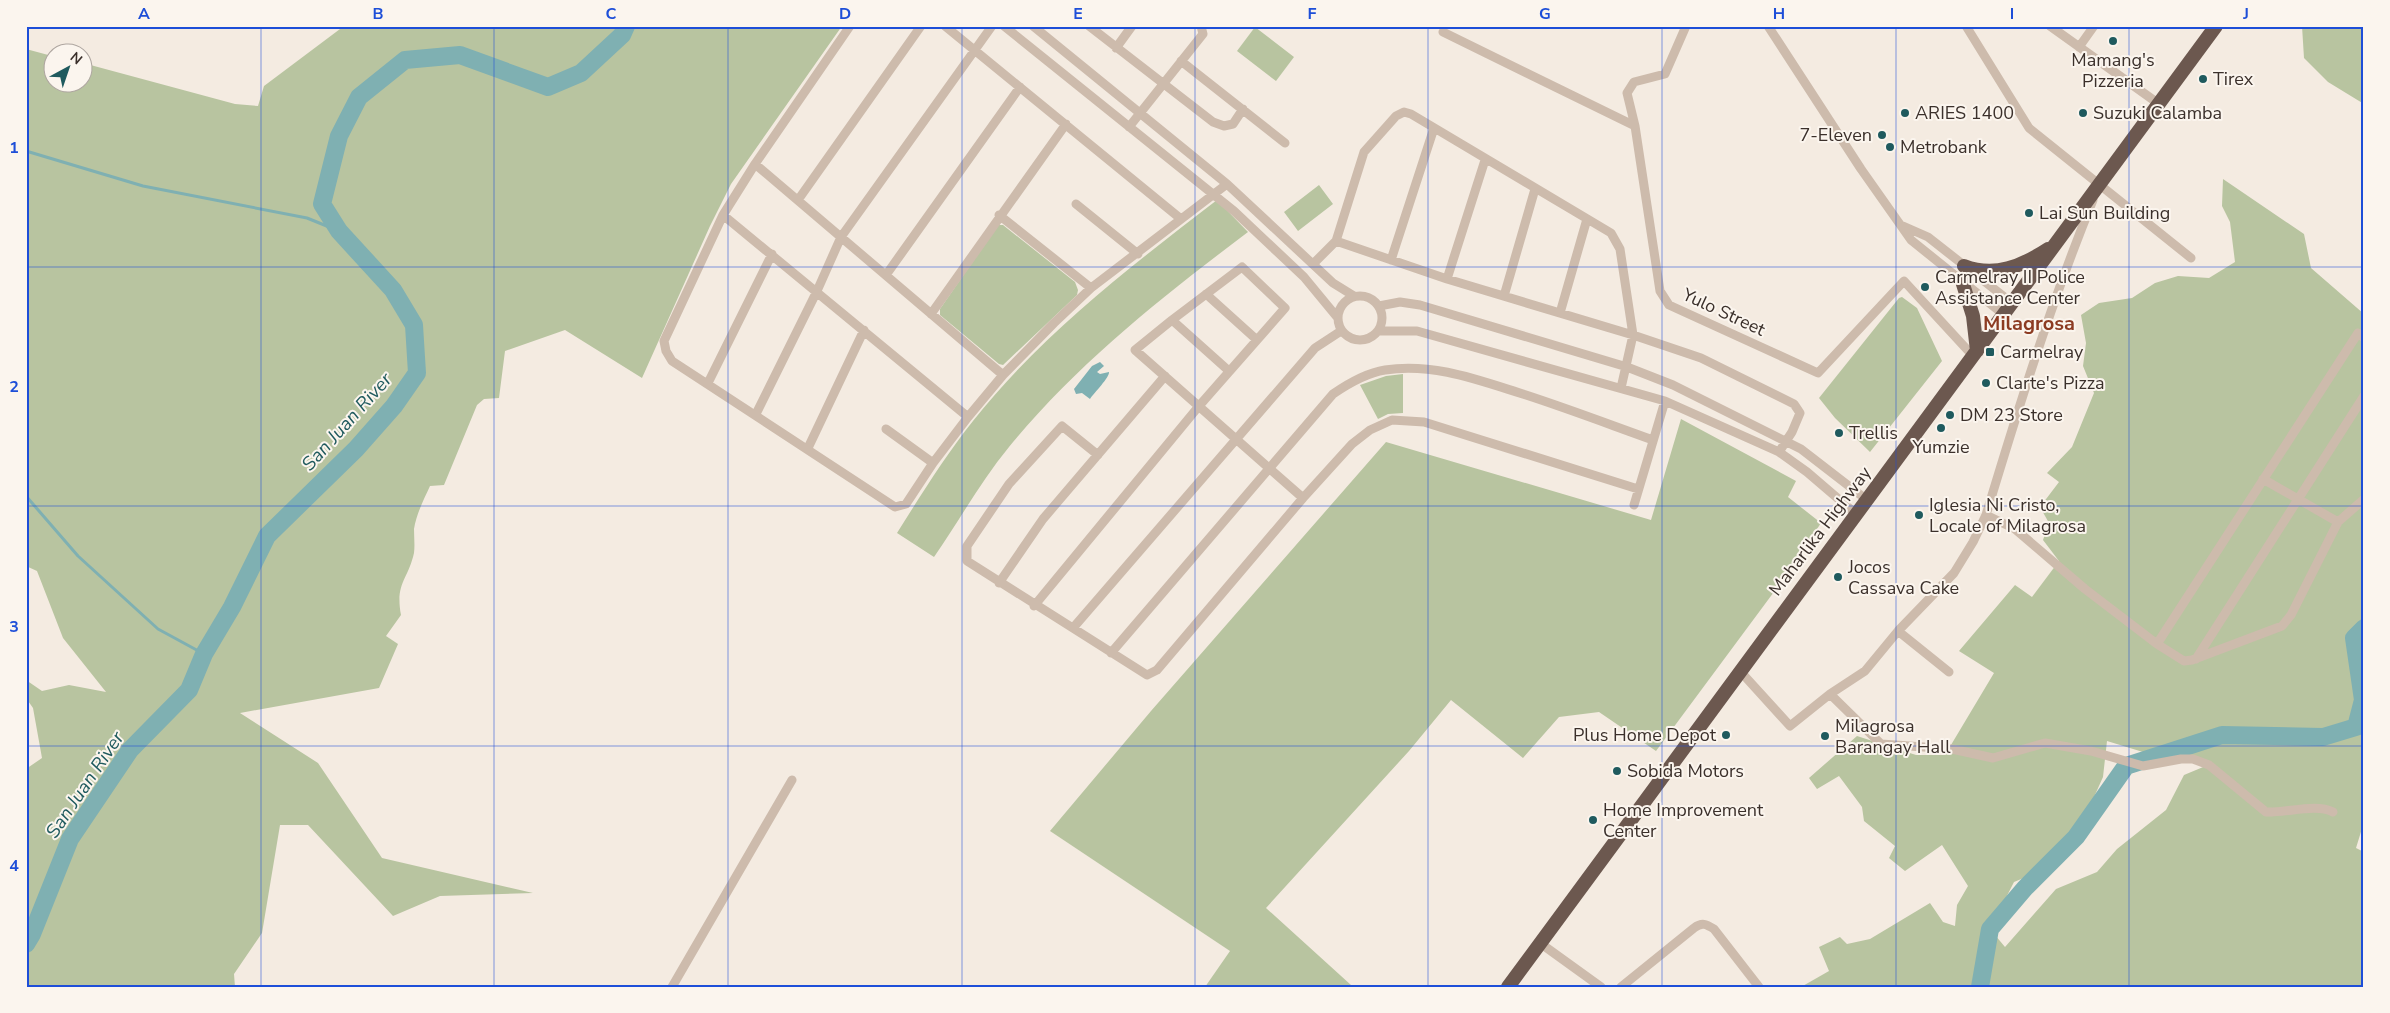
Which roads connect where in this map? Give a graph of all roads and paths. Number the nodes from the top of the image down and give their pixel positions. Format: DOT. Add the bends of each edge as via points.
graph roads {
  1 [pos="850,26"];
  2 [pos="921,26"];
  3 [pos="945,26"];
  4 [pos="992,26"];
  5 [pos="1004,26"];
  6 [pos="1033,26"];
  7 [pos="1089,26"];
  8 [pos="1132,26"];
  9 [pos="1201,26"];
  10 [pos="1686,26"];
  11 [pos="1768,26"];
  12 [pos="1966,26"];
  13 [pos="2050,26"];
  14 [pos="2094,26"];
  15 [pos="2216,26"];
  16 [pos="1443,32"];
  17 [pos="2079,47"];
  18 [pos="1116,48"];
  19 [pos="974,49"];
  20 [pos="1181,61"];
  21 [pos="1163,84"];
  22 [pos="1020,87"];
  23 [pos="2159,104"];
  24 [pos="1243,109"];
  25 [pos="1141,113"];
  26 [pos="1066,124"];
  27 [pos="1635,126"];
  28 [pos="1130,127"];
  29 [pos="1434,128"];
  30 [pos="1285,143"];
  31 [pos="1485,160"];
  32 [pos="755,164"];
  33 [pos="1227,184"];
  34 [pos="2100,184"];
  35 [pos="1535,189"];
  36 [pos="1214,193"];
  37 [pos="798,200"];
  38 [pos="1076,204"];
  39 [pos="723,215"];
  40 [pos="999,216"];
  41 [pos="1181,219"];
  42 [pos="1587,219"];
  43 [pos="1903,226"];
  44 [pos="841,237"];
  45 [pos="1336,242"];
  46 [pos="2055,245"];
  47 [pos="772,254"];
  48 [pos="1138,254"];
  49 [pos="2191,258"];
  50 [pos="1391,260"];
  51 [pos="1313,264"];
  52 [pos="1964,266"];
  53 [pos="886,275"];
  54 [pos="1447,279"];
  55 [pos="1962,281"];
  56 [pos="1091,288"];
  57 [pos="817,291"];
  58 [pos="1206,294"];
  59 [pos="1354,296"];
  60 [pos="1504,296"];
  61 [pos="2012,303"];
  62 [pos="1379,306"];
  63 [pos="1560,313"];
  64 [pos="931,314"];
  65 [pos="2003,314"];
  66 [pos="1337,317"];
  67 [pos="1172,320"];
  68 [pos="864,330"];
  69 [pos="1341,331"];
  70 [pos="1379,331"];
  71 [pos="1633,335"];
  72 [pos="2364,338"];
  73 [pos="1257,340"];
  74 [pos="1975,353"];
  75 [pos="1627,367"];
  76 [pos="1229,371"];
  77 [pos="1004,375"];
  78 [pos="1165,376"];
  79 [pos="708,383"];
  80 [pos="1621,388"];
  81 [pos="2364,396"];
  82 [pos="1664,401"];
  83 [pos="1199,406"];
  84 [pos="756,414"];
  85 [pos="968,417"];
  86 [pos="886,429"];
  87 [pos="1235,439"];
  88 [pos="1653,440"];
  89 [pos="1787,440"];
  90 [pos="808,448"];
  91 [pos="1778,452"];
  92 [pos="1098,455"];
  93 [pos="932,463"];
  94 [pos="1269,468"];
  95 [pos="2263,479"];
  96 [pos="1638,489"];
  97 [pos="1302,498"];
  98 [pos="2296,499"];
  99 [pos="2364,499"];
  100 [pos="1867,500"];
  101 [pos="1634,505"];
  102 [pos="1856,514"];
  103 [pos="1986,515"];
  104 [pos="2338,522"];
  105 [pos="999,582"];
  106 [pos="1034,606"];
  107 [pos="1072,628"];
  108 [pos="1898,631"];
  109 [pos="2157,644"];
  110 [pos="1111,653"];
  111 [pos="2196,659"];
  112 [pos="1740,671"];
  113 [pos="1949,672"];
  114 [pos="1830,694"];
  115 [pos="792,780"];
  116 [pos="2333,812"];
  117 [pos="1540,943"];
  118 [pos="672,987"];
  119 [pos="1508,987"];
  120 [pos="1601,987"];
  121 [pos="1621,987"];
  122 [pos="1758,987"];
  1 -- 32 [label="street"];
  2 -- 37 [label="street"];
  3 -- 19 [label="street"];
  4 -- 19 [label="street"];
  5 -- 28 [label="street"];
  6 -- 25 [label="street"];
  7 -- 18 [label="street"];
  8 -- 18 [label="street"];
  9 -- 20 [label="street" via="1203,34"];
  10 -- 27 [label="street, Yulo Street" via="1665,74 1634,82 1627,93"];
  11 -- 43 [label="street" via="1861,169"];
  12 -- 34 [label="street" via="2029,128"];
  13 -- 17 [label="street"];
  14 -- 17 [label="street"];
  15 -- 23 [label="highway, Maharlika Highway"];
  16 -- 27 [label="street"];
  17 -- 23 [label="street"];
  18 -- 21 [label="street"];
  19 -- 22 [label="street"];
  19 -- 44 [label="street"];
  20 -- 21 [label="street"];
  20 -- 24 [label="street"];
  21 -- 24 [label="street" via="1213,122 1224,126 1233,124"];
  21 -- 25 [label="street"];
  22 -- 26 [label="street"];
  22 -- 53 [label="street"];
  23 -- 34 [label="highway, Maharlika Highway"];
  24 -- 30 [label="street"];
  25 -- 28 [label="street"];
  25 -- 33 [label="street"];
  26 -- 40 [label="street"];
  26 -- 41 [label="street"];
  27 -- 74 [label="street, Yulo Street" via="1660,290 1669,305 1818,373 1904,281"];
  28 -- 36 [label="street"];
  29 -- 31 [label="street"];
  29 -- 45 [label="street" via="1404,112 1396,116 1364,152"];
  29 -- 50 [label="street"];
  31 -- 35 [label="street"];
  31 -- 54 [label="street"];
  32 -- 37 [label="street"];
  32 -- 39 [label="street"];
  33 -- 36 [label="street"];
  33 -- 51 [label="street"];
  34 -- 46 [label="highway, Maharlika Highway"];
  34 -- 49 [label="street"];
  34 -- 103 [label="street" via="2050,314"];
  35 -- 42 [label="street"];
  35 -- 60 [label="street"];
  36 -- 41 [label="street"];
  36 -- 66 [label="street" via="1304,277"];
  37 -- 44 [label="street"];
  38 -- 48 [label="street"];
  39 -- 47 [label="street"];
  39 -- 79 [label="street" via="664,341 672,361"];
  40 -- 56 [label="street"];
  40 -- 64 [label="street"];
  41 -- 48 [label="street"];
  42 -- 63 [label="street"];
  42 -- 71 [label="street" via="1611,233 1620,249"];
  43 -- 52 [label="street" via="1928,237"];
  43 -- 55 [label="street" via="1911,240"];
  44 -- 53 [label="street"];
  44 -- 57 [label="street"];
  45 -- 50 [label="street"];
  45 -- 51 [label="street"];
  46 -- 52 [label="highway" via="2024,264 1990,271"];
  46 -- 61 [label="highway, Maharlika Highway"];
  47 -- 57 [label="street"];
  47 -- 79 [label="street"];
  48 -- 56 [label="street"];
  50 -- 54 [label="street"];
  51 -- 59 [label="street"];
  52 -- 61 [label="street"];
  53 -- 64 [label="street"];
  54 -- 60 [label="street"];
  55 -- 65 [label="street"];
  55 -- 74 [label="highway" via="1973,316"];
  56 -- 77 [label="street"];
  57 -- 68 [label="street"];
  57 -- 84 [label="street"];
  58 -- 67 [label="street"];
  58 -- 73 [label="street"];
  58 -- 73 [label="street" via="1242,267 1285,308"];
  59 -- 62 [label="street" via="1368,297"];
  59 -- 66 [label="street" via="1342,304"];
  60 -- 63 [label="street"];
  61 -- 65 [label="highway, Maharlika Highway"];
  62 -- 70 [label="street" via="1383,318"];
  62 -- 75 [label="street" via="1400,302 1420,305"];
  63 -- 71 [label="street"];
  64 -- 77 [label="street"];
  65 -- 74 [label="highway, Maharlika Highway"];
  66 -- 69 [label="street"];
  67 -- 76 [label="street"];
  67 -- 78 [label="street" via="1136,350"];
  68 -- 85 [label="street"];
  68 -- 90 [label="street"];
  69 -- 70 [label="street" via="1353,340 1367,340"];
  69 -- 87 [label="street" via="1315,348"];
  70 -- 80 [label="street" via="1417,331"];
  71 -- 75 [label="street"];
  71 -- 89 [label="street" via="1701,358 1794,404 1800,413"];
  72 -- 95 [label="street" via="2358,333"];
  73 -- 76 [label="street"];
  74 -- 100 [label="highway, Maharlika Highway"];
  75 -- 80 [label="street"];
  75 -- 89 [label="street" via="1674,385"];
  76 -- 83 [label="street"];
  77 -- 85 [label="street"];
  78 -- 83 [label="street"];
  78 -- 92 [label="street"];
  79 -- 84 [label="street"];
  80 -- 82 [label="street"];
  81 -- 98 [label="street"];
  82 -- 88 [label="street"];
  82 -- 91 [label="street"];
  83 -- 87 [label="street"];
  83 -- 106 [label="street"];
  84 -- 90 [label="street"];
  85 -- 93 [label="street"];
  86 -- 93 [label="street"];
  87 -- 94 [label="street"];
  87 -- 107 [label="street"];
  88 -- 94 [label="street" via="1495,385 1444,371 1407,368 1383,370 1353,380 1333,394"];
  88 -- 96 [label="street"];
  89 -- 91 [label="street"];
  89 -- 100 [label="street"];
  90 -- 93 [label="street" via="896,507 906,504"];
  91 -- 102 [label="street"];
  92 -- 105 [label="street" via="1043,519"];
  92 -- 105 [label="street" via="1062,426 1009,484 967,546 966,561"];
  94 -- 97 [label="street"];
  94 -- 110 [label="street"];
  95 -- 98 [label="street"];
  95 -- 109 [label="street"];
  96 -- 97 [label="street" via="1424,422 1392,420 1370,430 1352,444"];
  96 -- 101 [label="street"];
  97 -- 110 [label="street" via="1157,670 1147,675"];
  98 -- 104 [label="street"];
  98 -- 111 [label="street"];
  99 -- 104 [label="street"];
  100 -- 102 [label="highway, Maharlika Highway"];
  102 -- 112 [label="highway, Maharlika Highway"];
  103 -- 108 [label="street" via="1954,572"];
  103 -- 109 [label="street" via="2015,529"];
  104 -- 111 [label="street" via="2291,615 2282,626"];
  105 -- 106 [label="street"];
  106 -- 107 [label="street"];
  107 -- 110 [label="street"];
  108 -- 113 [label="street"];
  108 -- 114 [label="street" via="1865,671"];
  109 -- 111 [label="street" via="2184,661"];
  112 -- 114 [label="street" via="1790,726"];
  112 -- 117 [label="highway, Maharlika Highway"];
  114 -- 116 [label="street" via="1881,744 1952,749 1993,758 2045,743 2120,758 2143,766 2181,758 2194,759 2215,770 2266,812 2296,812 2324,807"];
  115 -- 118 [label="street"];
  117 -- 119 [label="highway, Maharlika Highway"];
  117 -- 120 [label="street"];
  121 -- 122 [label="street" via="1700,924 1714,929"];
}
